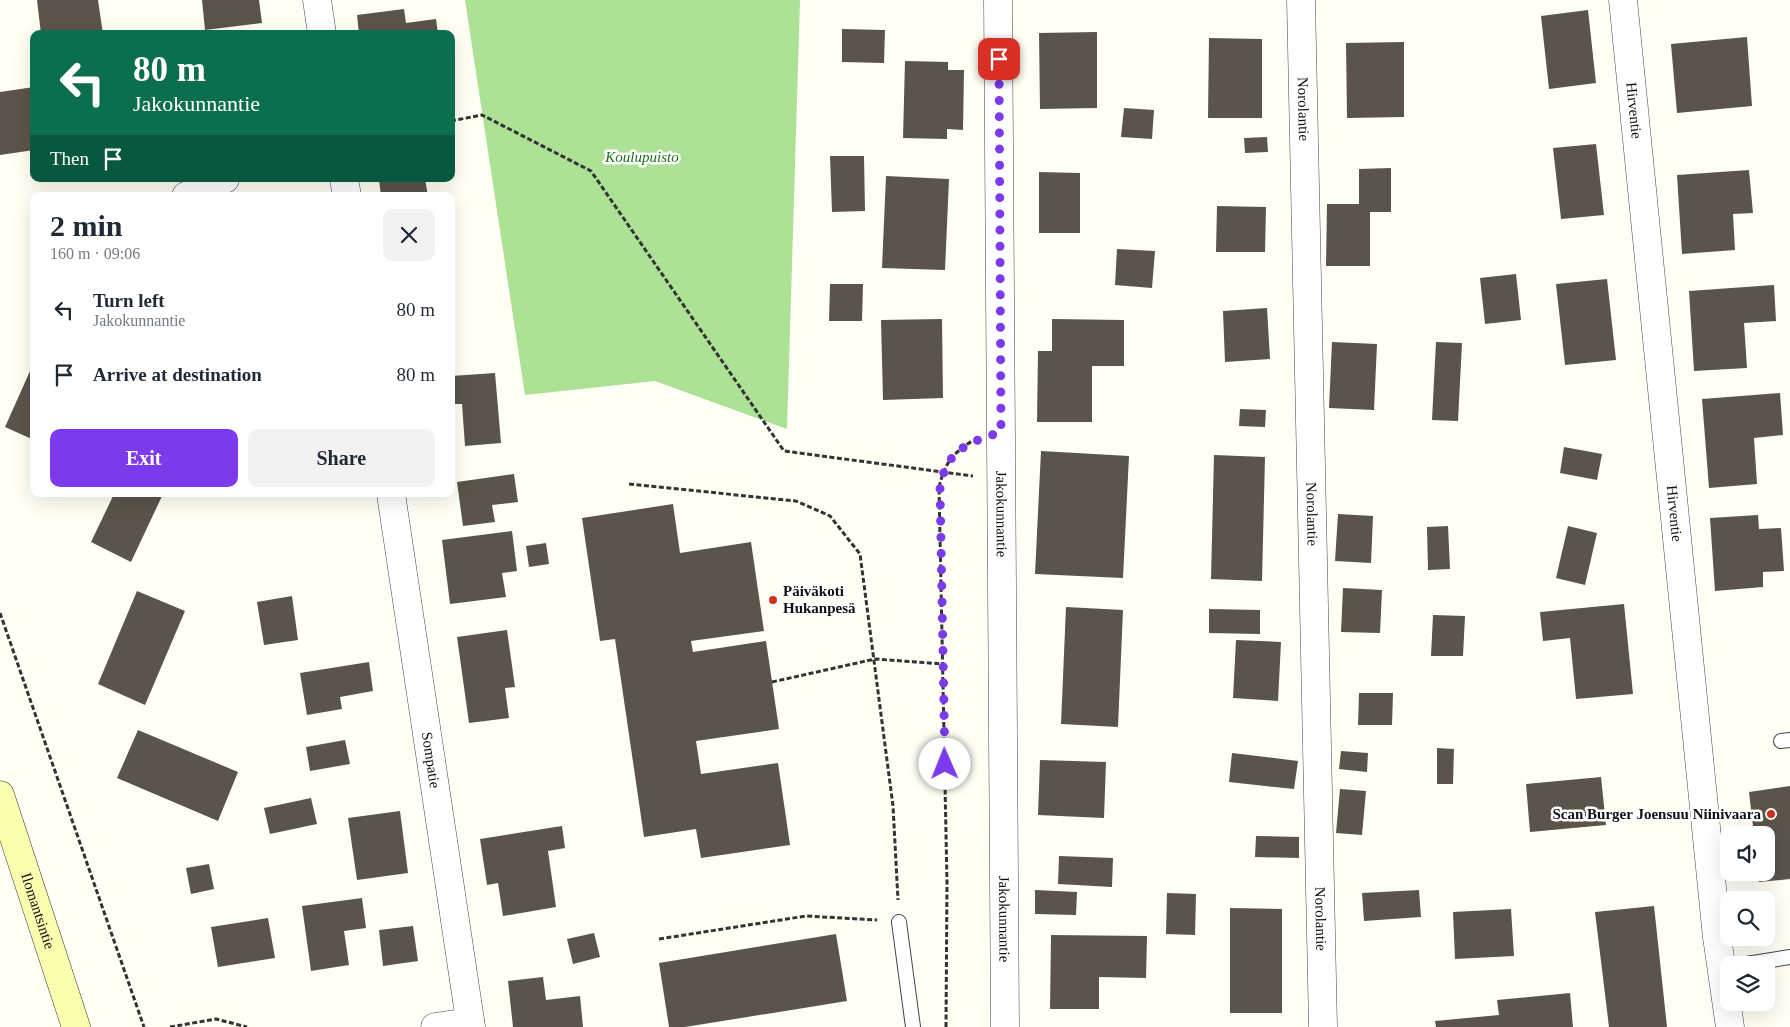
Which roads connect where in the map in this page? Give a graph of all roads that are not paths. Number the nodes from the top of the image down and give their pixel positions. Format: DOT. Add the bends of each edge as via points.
graph roads {
  1 [pos="317,0"];
  2 [pos="998,0"];
  3 [pos="1301,0"];
  4 [pos="1623,0"];
  5 [pos="321,30"];
  6 [pos="218,182"];
  7 [pos="195,192"];
  8 [pos="391,497"];
  9 [pos="0,795"];
  10 [pos="899,922"];
  11 [pos="1729,956"];
  12 [pos="1790,957"];
  13 [pos="1775,960"];
  14 [pos="1730,1011"];
  15 [pos="471,1025"];
  16 [pos="76,1027"];
  17 [pos="436,1027"];
  18 [pos="913,1027"];
  19 [pos="1005,1027"];
  20 [pos="1323,1027"];
  21 [pos="1730,1027"];
  1 -- 5 [label="street"];
  2 -- 19 [label="street, Jakokunnantie"];
  3 -- 20 [label="street, Norolantie"];
  4 -- 11 [label="street, Hirventie"];
  6 -- 7 [label="street"];
  8 -- 15 [label="street, Sompatie"];
  9 -- 16 [label="main road, Ilomantsintie"];
  10 -- 18 [label="lane"];
  12 -- 13 [label="lane"];
  14 -- 21 [label="street, Hirventie"];
  15 -- 17 [label="street"];
}
